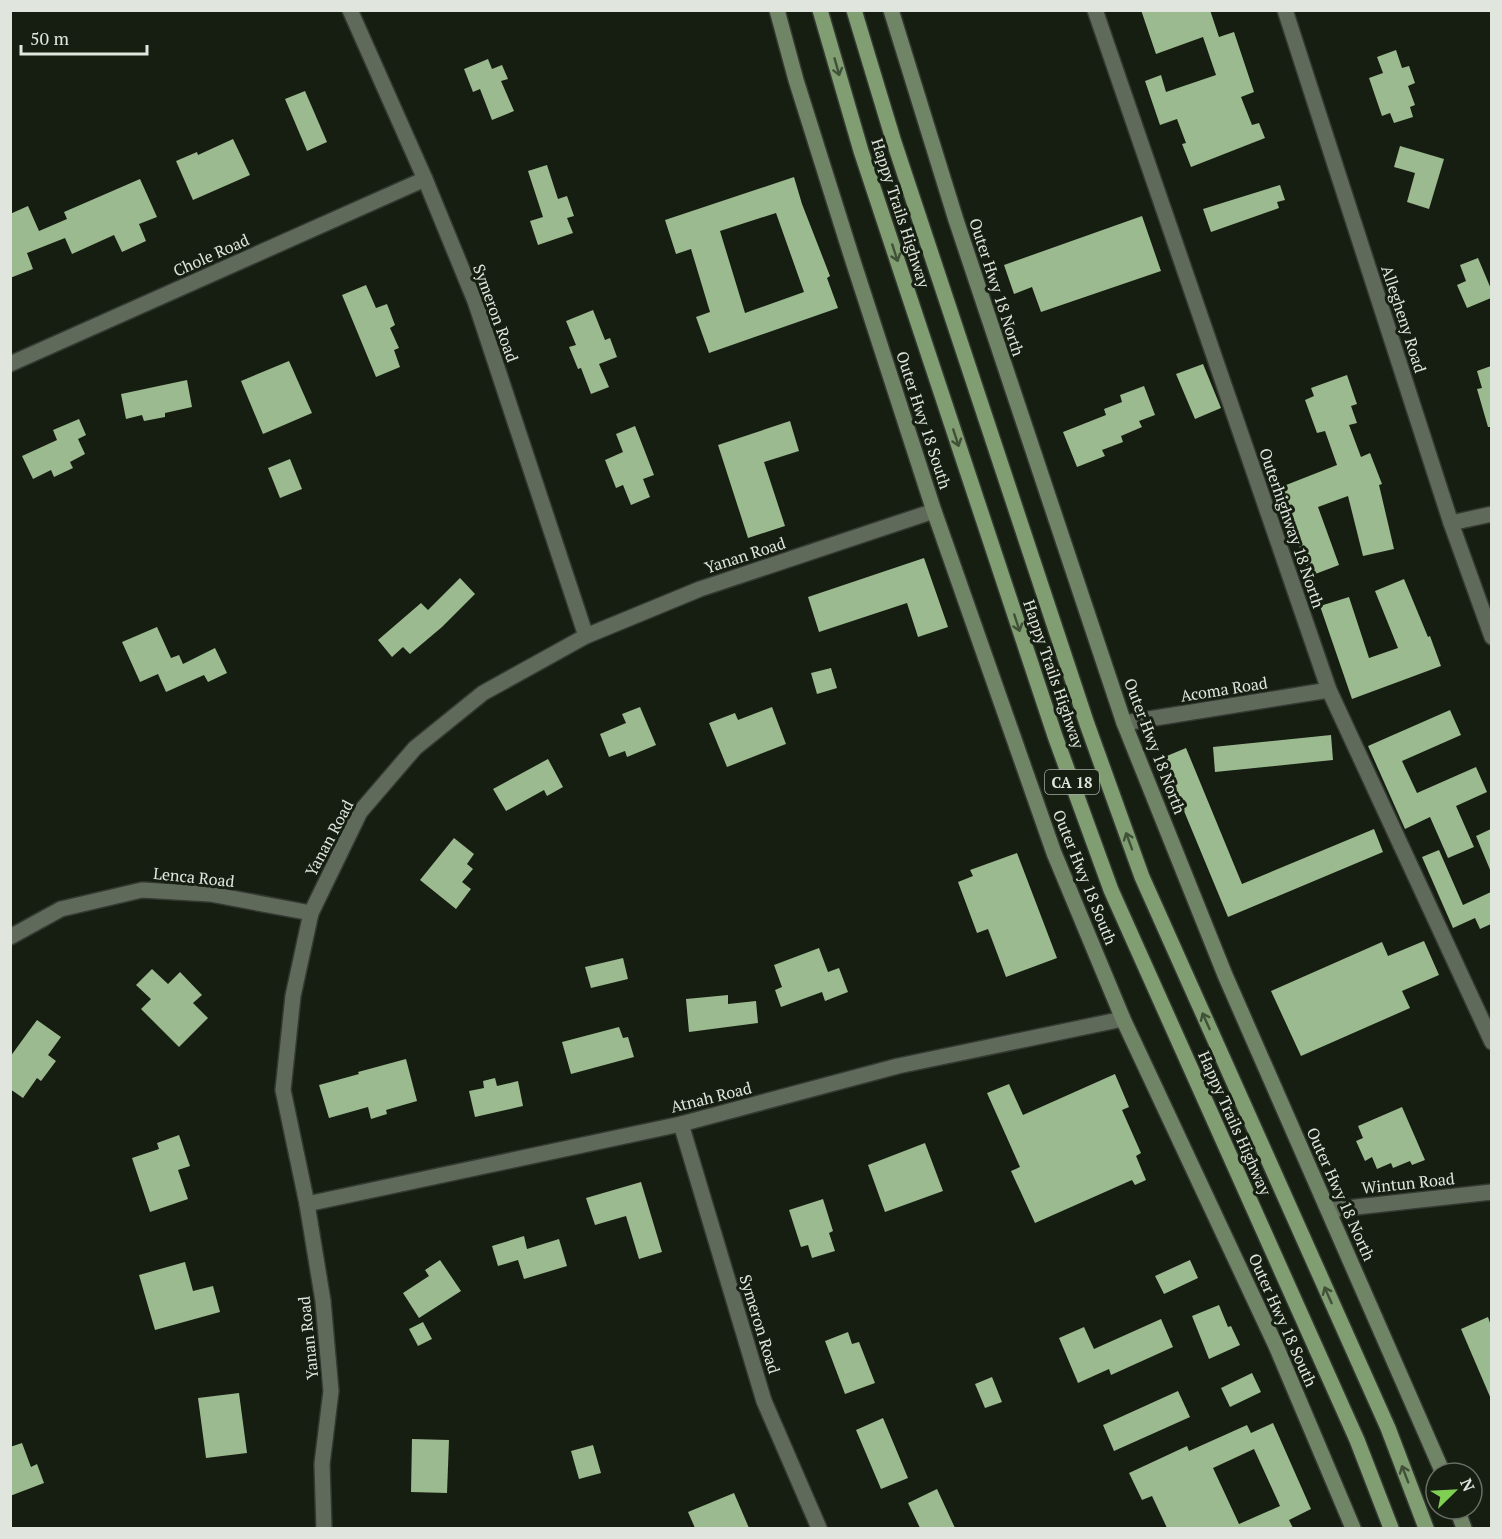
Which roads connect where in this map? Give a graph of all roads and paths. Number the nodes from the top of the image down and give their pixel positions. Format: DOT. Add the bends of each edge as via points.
graph roads {
  1 [pos="351,10"];
  2 [pos="777,10"];
  3 [pos="820,10"];
  4 [pos="854,10"];
  5 [pos="891,10"];
  6 [pos="1095,10"];
  7 [pos="1285,10"];
  8 [pos="425,179"];
  9 [pos="10,364"];
  10 [pos="934,511"];
  11 [pos="1491,514"];
  12 [pos="1451,523"];
  13 [pos="586,636"];
  14 [pos="1491,637"];
  15 [pos="1329,690"];
  16 [pos="1124,723"];
  17 [pos="310,913"];
  18 [pos="10,937"];
  19 [pos="1123,1019"];
  20 [pos="1491,1042"];
  21 [pos="681,1124"];
  22 [pos="1491,1192"];
  23 [pos="307,1204"];
  24 [pos="1329,1210"];
  25 [pos="1438,1461"];
  26 [pos="324,1528"];
  27 [pos="819,1528"];
  28 [pos="1353,1528"];
  29 [pos="1391,1528"];
  30 [pos="1425,1528"];
  1 -- 8 [label="street, Symeron Road"];
  2 -- 10 [label="street, Outer Hwy 18 South"];
  3 -- 29 [label="main road, Happy Trails Highway / CA 18, one-way" via="861,151 1055,736 1111,890 1357,1440"];
  30 -- 4 [label="main road, Happy Trails Highway / CA 18, one-way" via="1388,1428 1142,877 1076,690"];
  5 -- 16 [label="street, Outer Hwy 18 North" via="956,220"];
  6 -- 15 [label="street, Outerhighway 18 North"];
  7 -- 12 [label="street, Allegheny Road"];
  8 -- 9 [label="street, Chole Road"];
  8 -- 13 [label="street, Symeron Road" via="475,301"];
  10 -- 13 [label="street, Yanan Road" via="700,589"];
  10 -- 19 [label="street, Outer Hwy 18 South" via="1054,853"];
  11 -- 12 [label="street"];
  12 -- 14 [label="street, Allegheny Road"];
  13 -- 17 [label="street, Yanan Road" via="483,693 415,748 360,813"];
  15 -- 16 [label="street, Acoma Road"];
  15 -- 20 [label="street, Outerhighway 18 North"];
  16 -- 24 [label="street, Outer Hwy 18 North" via="1226,975"];
  17 -- 18 [label="street, Lenca Road" via="210,894 142,890 61,909"];
  17 -- 23 [label="street, Yanan Road" via="293,996 283,1090"];
  19 -- 21 [label="street, Atnah Road" via="898,1066"];
  19 -- 28 [label="street, Outer Hwy 18 South" via="1276,1346"];
  21 -- 23 [label="street, Atnah Road"];
  21 -- 27 [label="street, Symeron Road" via="764,1401"];
  22 -- 24 [label="street, Wintun Road"];
  23 -- 26 [label="street, Yanan Road" via="323,1301 331,1391 322,1464"];
  24 -- 25 [label="street, Outer Hwy 18 North"];
}
